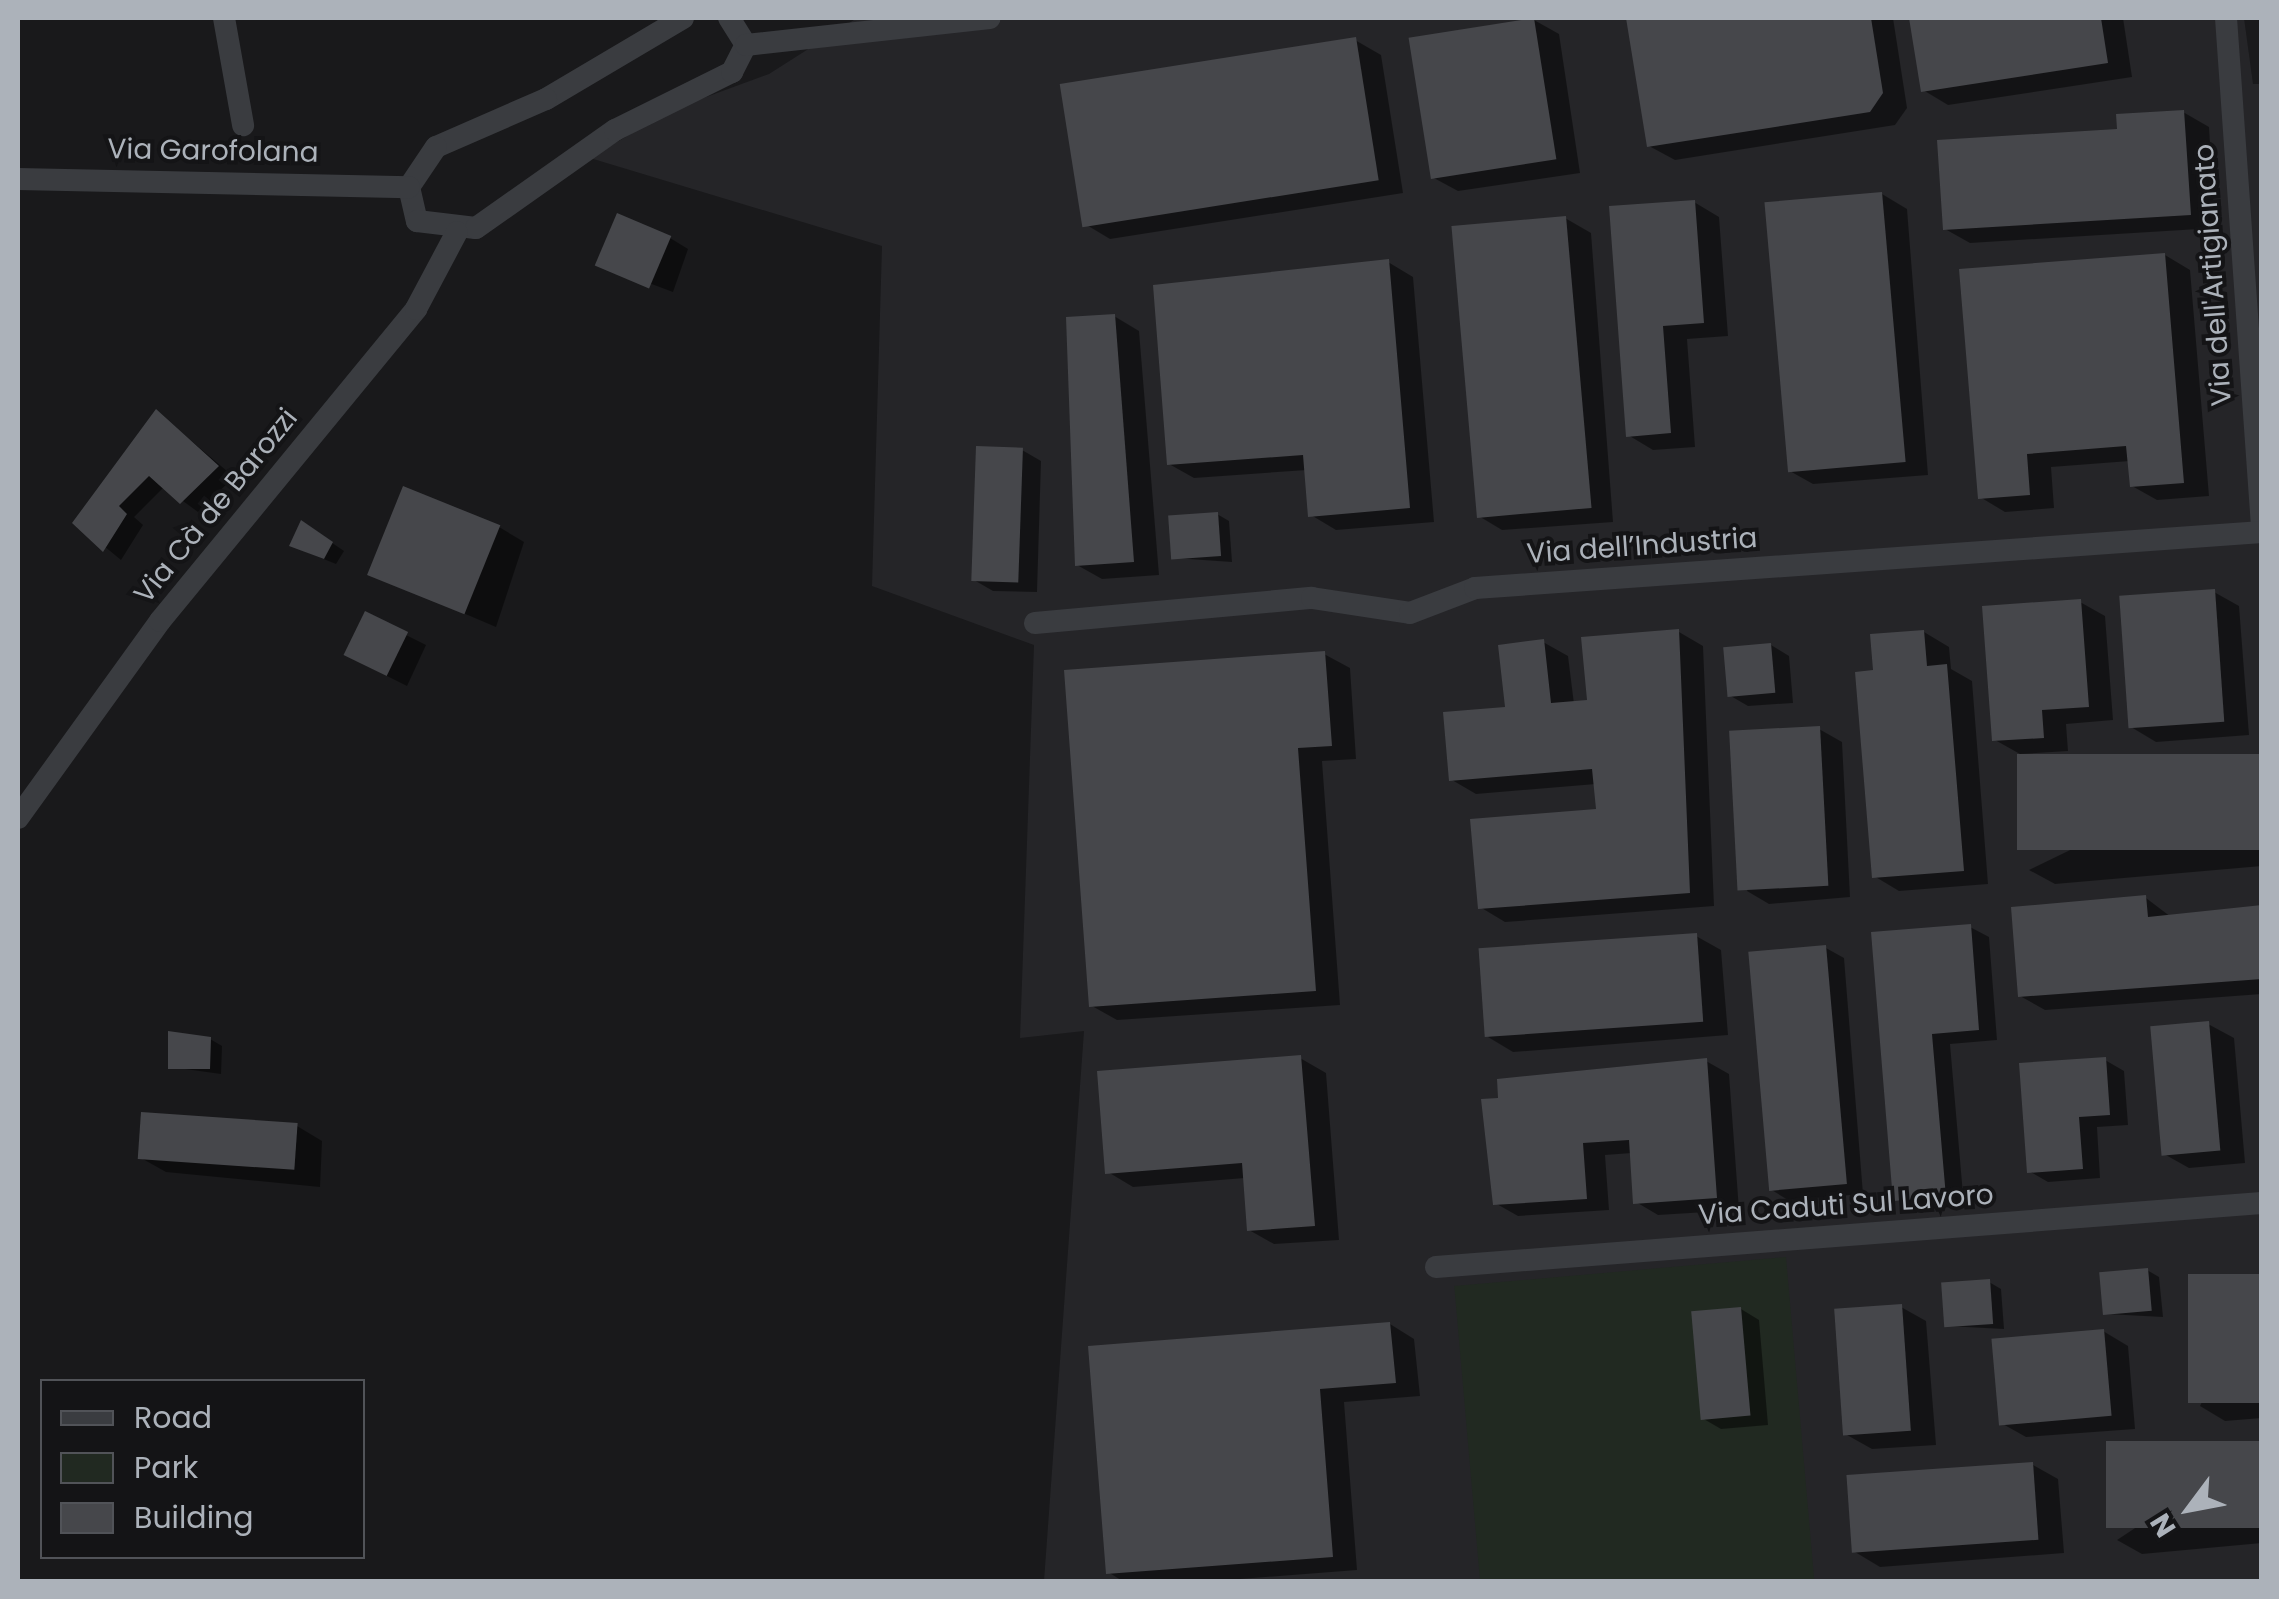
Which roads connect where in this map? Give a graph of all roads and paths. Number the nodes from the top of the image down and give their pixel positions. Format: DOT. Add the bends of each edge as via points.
graph roads {
  1 [pos="224,18"];
  2 [pos="683,18"];
  3 [pos="729,18"];
  4 [pos="990,18"];
  5 [pos="2226,18"];
  6 [pos="746,45"];
  7 [pos="243,125"];
  8 [pos="18,179"];
  9 [pos="408,187"];
  10 [pos="457,232"];
  11 [pos="2262,529"];
  12 [pos="1035,623"];
  13 [pos="18,818"];
  14 [pos="2262,1203"];
  15 [pos="1436,1267"];
  1 -- 7 [label="street"];
  2 -- 9 [label="street" via="546,99 436,147"];
  3 -- 6 [label="street"];
  4 -- 6 [label="street"];
  5 -- 11 [label="street, Via dell'Artigianato"];
  6 -- 10 [label="street" via="732,72 630,121 492,220"];
  8 -- 9 [label="street, Via Garofolana"];
  9 -- 10 [label="street" via="417,220"];
  10 -- 13 [label="street, Via Cà de Barozzi" via="416,309 160,621"];
  11 -- 12 [label="street, Via dell’Industria" via="1476,588 1410,613 1312,598"];
  14 -- 15 [label="street, Via Caduti Sul Lavoro"];
}
